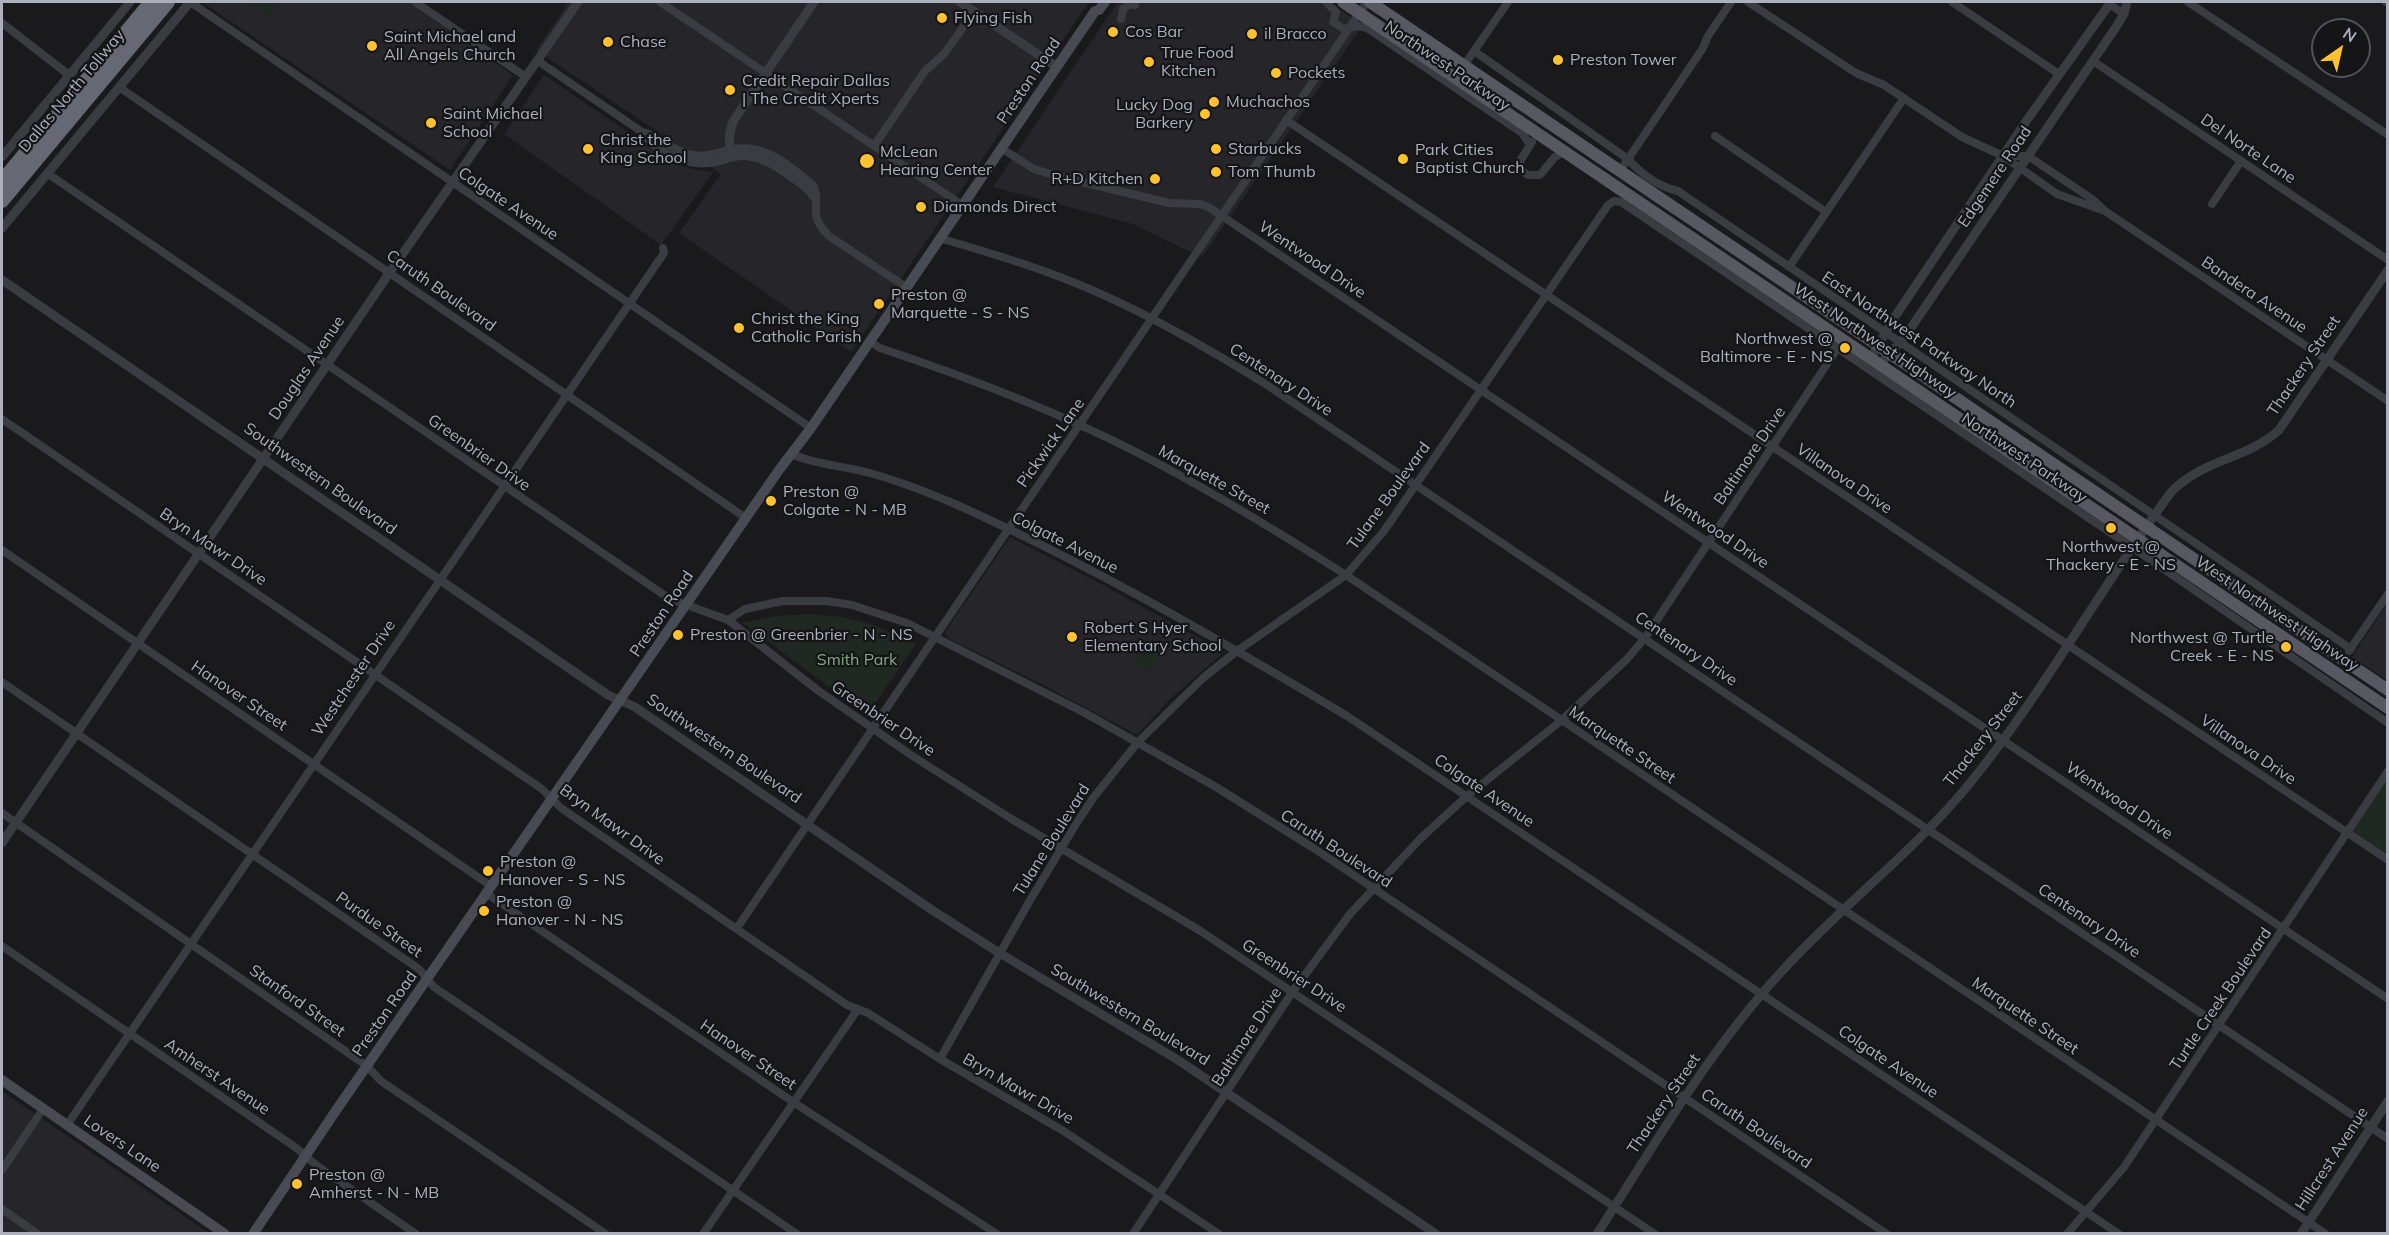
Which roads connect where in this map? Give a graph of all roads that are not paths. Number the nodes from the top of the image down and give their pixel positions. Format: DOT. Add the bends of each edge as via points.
graph roads {
  1 [pos="151,2"];
  2 [pos="168,2"];
  3 [pos="190,2"];
  4 [pos="415,2"];
  5 [pos="578,2"];
  6 [pos="660,2"];
  7 [pos="814,2"];
  8 [pos="963,2"];
  9 [pos="1326,2"];
  10 [pos="1343,2"];
  11 [pos="1509,2"];
  12 [pos="1731,2"];
  13 [pos="1748,2"];
  14 [pos="1952,2"];
  15 [pos="2127,2"];
  16 [pos="2188,2"];
  17 [pos="125,3"];
  18 [pos="2110,3"];
  19 [pos="1100,4"];
  20 [pos="1135,5"];
  21 [pos="1365,5"];
  22 [pos="974,12"];
  23 [pos="2124,14"];
  24 [pos="1121,19"];
  25 [pos="2,22"];
  26 [pos="1347,30"];
  27 [pos="1474,51"];
  28 [pos="538,61"];
  29 [pos="2093,61"];
  30 [pos="1464,66"];
  31 [pos="1057,67"];
  32 [pos="766,73"];
  33 [pos="2059,74"];
  34 [pos="69,75"];
  35 [pos="1456,77"];
  36 [pos="526,78"];
  37 [pos="119,87"];
  38 [pos="1904,98"];
  39 [pos="1286,120"];
  40 [pos="1539,134"];
  41 [pos="2388,135"];
  42 [pos="1715,136"];
  43 [pos="1530,145"];
  44 [pos="874,146"];
  45 [pos="1002,148"];
  46 [pos="1564,151"];
  47 [pos="3,152"];
  48 [pos="730,153"];
  49 [pos="2003,156"];
  50 [pos="2028,156"];
  51 [pos="1628,159"];
  52 [pos="2241,161"];
  53 [pos="2019,169"];
  54 [pos="1619,171"];
  55 [pos="47,173"];
  56 [pos="2,181"];
  57 [pos="453,183"];
  58 [pos="2,201"];
  59 [pos="1614,201"];
  60 [pos="2212,204"];
  61 [pos="962,205"];
  62 [pos="2105,211"];
  63 [pos="1826,212"];
  64 [pos="1222,216"];
  65 [pos="2,228"];
  66 [pos="939,238"];
  67 [pos="663,248"];
  68 [pos="2388,260"];
  69 [pos="1789,267"];
  70 [pos="2388,270"];
  71 [pos="390,272"];
  72 [pos="2,280"];
  73 [pos="906,287"];
  74 [pos="1546,295"];
  75 [pos="630,303"];
  76 [pos="1152,320"];
  77 [pos="1884,333"];
  78 [pos="869,341"];
  79 [pos="1900,344"];
  80 [pos="1877,346"];
  81 [pos="1837,349"];
  82 [pos="1890,354"];
  83 [pos="2327,360"];
  84 [pos="1875,361"];
  85 [pos="327,365"];
  86 [pos="1481,389"];
  87 [pos="567,394"];
  88 [pos="2388,401"];
  89 [pos="2,418"];
  90 [pos="1080,425"];
  91 [pos="811,428"];
  92 [pos="1772,447"];
  93 [pos="791,454"];
  94 [pos="264,459"];
  95 [pos="1416,484"];
  96 [pos="503,486"];
  97 [pos="2154,516"];
  98 [pos="746,518"];
  99 [pos="2146,528"];
  100 [pos="1008,530"];
  101 [pos="1709,542"];
  102 [pos="2136,543"];
  103 [pos="2,550"];
  104 [pos="198,554"];
  105 [pos="1346,575"];
  106 [pos="439,580"];
  107 [pos="2388,594"];
  108 [pos="686,605"];
  109 [pos="728,620"];
  110 [pos="935,637"];
  111 [pos="1645,638"];
  112 [pos="137,643"];
  113 [pos="2068,646"];
  114 [pos="2351,649"];
  115 [pos="1237,651"];
  116 [pos="2343,660"];
  117 [pos="2334,673"];
  118 [pos="374,674"];
  119 [pos="2,682"];
  120 [pos="2388,690"];
  121 [pos="621,701"];
  122 [pos="2388,708"];
  123 [pos="1562,720"];
  124 [pos="2388,723"];
  125 [pos="872,729"];
  126 [pos="76,733"];
  127 [pos="2005,740"];
  128 [pos="1138,742"];
  129 [pos="313,763"];
  130 [pos="2388,771"];
  131 [pos="1467,796"];
  132 [pos="551,798"];
  133 [pos="2,813"];
  134 [pos="16,822"];
  135 [pos="808,824"];
  136 [pos="1928,829"];
  137 [pos="2347,833"];
  138 [pos="2,843"];
  139 [pos="1061,849"];
  140 [pos="252,853"];
  141 [pos="2388,860"];
  142 [pos="1372,888"];
  143 [pos="489,889"];
  144 [pos="1842,909"];
  145 [pos="737,928"];
  146 [pos="2284,929"];
  147 [pos="190,943"];
  148 [pos="2,945"];
  149 [pos="1001,954"];
  150 [pos="427,978"];
  151 [pos="1293,991"];
  152 [pos="1762,994"];
  153 [pos="2388,999"];
  154 [pos="858,1009"];
  155 [pos="2219,1025"];
  156 [pos="128,1033"];
  157 [pos="940,1059"];
  158 [pos="367,1066"];
  159 [pos="2,1080"];
  160 [pos="1227,1093"];
  161 [pos="1685,1098"];
  162 [pos="2388,1101"];
  163 [pos="793,1102"];
  164 [pos="44,1109"];
  165 [pos="2156,1121"];
  166 [pos="67,1125"];
  167 [pos="2371,1127"];
  168 [pos="2388,1138"];
  169 [pos="305,1155"];
  170 [pos="2,1170"];
  171 [pos="732,1190"];
  172 [pos="1160,1194"];
  173 [pos="1614,1206"];
  174 [pos="2,1209"];
  175 [pos="2087,1212"];
  176 [pos="2309,1222"];
  177 [pos="38,1233"];
  178 [pos="225,1233"];
  179 [pos="253,1233"];
  180 [pos="416,1233"];
  181 [pos="606,1233"];
  182 [pos="703,1233"];
  183 [pos="797,1233"];
  184 [pos="997,1233"];
  185 [pos="1133,1233"];
  186 [pos="1219,1233"];
  187 [pos="1436,1233"];
  188 [pos="1597,1233"];
  189 [pos="1655,1233"];
  190 [pos="1887,1233"];
  191 [pos="2067,1233"];
  192 [pos="2119,1233"];
  193 [pos="2301,1233"];
  194 [pos="2326,1233"];
  1 -- 56 [label="highway, Dallas North Tollway"];
  2 -- 58 [label="highway, Dallas North Tollway"];
  3 -- 37 [label="street"];
  3 -- 57 [label="street, Colgate Avenue"];
  4 -- 36 [label="street"];
  5 -- 28 [label="street, Douglas Avenue"];
  6 -- 32 [label="street"];
  7 -- 32 [label="street"];
  8 -- 22 [label="street"];
  9 -- 26 [label="street, Northwest Parkway" via="1334,8 1333,22"];
  10 -- 21 [label="main road, West Northwest Highway"];
  11 -- 27 [label="street"];
  12 -- 51 [label="street"];
  13 -- 38 [label="street, Bandera Avenue" via="1856,72"];
  14 -- 33 [label="street"];
  15 -- 23 [label="street, Edgemere Road"];
  16 -- 41 [label="street"];
  17 -- 34 [label="street"];
  18 -- 23 [label="street"];
  18 -- 33 [label="street, Edgemere Road"];
  19 -- 31 [label="main road, Preston Road"];
  20 -- 24 [label="street" via="1124,9"];
  21 -- 26 [label="street, Pickwick Lane"];
  21 -- 30 [label="main road, West Northwest Highway"];
  21 -- 35 [label="main road, West Northwest Highway"];
  22 -- 31 [label="street"];
  22 -- 44 [label="street" via="944,54 925,71"];
  23 -- 29 [label="street, Edgemere Road"];
  25 -- 34 [label="street"];
  26 -- 39 [label="street, Pickwick Lane"];
  26 -- 43 [label="street, Northwest Parkway" via="1367,28 1522,133"];
  27 -- 30 [label="street"];
  27 -- 51 [label="street, East Northwest Parkway North"];
  28 -- 36 [label="street, Douglas Avenue"];
  28 -- 48 [label="street" via="673,157 713,163"];
  29 -- 50 [label="street, Edgemere Road"];
  29 -- 52 [label="street, Del Norte Lane"];
  30 -- 35 [label="street"];
  30 -- 54 [label="main road, West Northwest Highway"];
  31 -- 45 [label="main road, Preston Road"];
  32 -- 44 [label="street"];
  32 -- 48 [label="street" via="729,130"];
  33 -- 49 [label="street, Edgemere Road"];
  34 -- 47 [label="street"];
  35 -- 40 [label="main road, West Northwest Highway"];
  36 -- 57 [label="street, Douglas Avenue"];
  37 -- 55 [label="street"];
  37 -- 71 [label="street, Caruth Boulevard"];
  38 -- 49 [label="street, Bandera Avenue" via="1962,137"];
  38 -- 63 [label="street"];
  39 -- 64 [label="street, Pickwick Lane"];
  39 -- 74 [label="street, Villanova Drive"];
  40 -- 43 [label="street"];
  40 -- 46 [label="main road, West Northwest Highway"];
  40 -- 54 [label="main road" via="1549,130 1604,167"];
  42 -- 63 [label="street"];
  43 -- 46 [label="street" via="1520,161 1521,170 1532,176 1540,175"];
  44 -- 61 [label="street"];
  45 -- 61 [label="main road, Preston Road"];
  45 -- 64 [label="street, Wentwood Drive" via="1034,169 1169,204 1201,204"];
  46 -- 84 [label="main road, West Northwest Highway"];
  48 -- 73 [label="street" via="758,154 806,188 815,199 817,222 822,228"];
  49 -- 50 [label="street, Bandera Avenue"];
  49 -- 53 [label="street, Bandera Avenue"];
  49 -- 77 [label="street, Edgemere Road"];
  50 -- 53 [label="street, Edgemere Road"];
  50 -- 62 [label="street, Bandera Avenue"];
  51 -- 54 [label="street"];
  51 -- 69 [label="street, East Northwest Parkway North" via="1663,188 1678,191"];
  52 -- 60 [label="street"];
  52 -- 68 [label="street, Del Norte Lane"];
  53 -- 62 [label="street, Bandera Avenue" via="2057,194"];
  53 -- 79 [label="street, Edgemere Road"];
  54 -- 80 [label="main road, West Northwest Highway"];
  55 -- 65 [label="street"];
  55 -- 85 [label="street, Greenbrier Drive"];
  57 -- 71 [label="street, Douglas Avenue"];
  57 -- 75 [label="street, Colgate Avenue"];
  59 -- 74 [label="street, Tulane Boulevard"];
  59 -- 81 [label="street, Northwest Parkway" via="1621,202"];
  61 -- 66 [label="main road, Preston Road"];
  62 -- 83 [label="street, Bandera Avenue"];
  63 -- 69 [label="street"];
  64 -- 76 [label="street, Pickwick Lane"];
  64 -- 86 [label="street, Wentwood Drive"];
  66 -- 73 [label="main road, Preston Road"];
  66 -- 76 [label="street, Centenary Drive" via="1054,274"];
  67 -- 75 [label="street, Westchester Drive" via="664,253"];
  69 -- 77 [label="street, East Northwest Parkway North"];
  70 -- 83 [label="street, Thackery Street"];
  71 -- 85 [label="street, Douglas Avenue"];
  71 -- 87 [label="street, Caruth Boulevard"];
  72 -- 94 [label="street, Southwestern Boulevard"];
  73 -- 78 [label="main road, Preston Road"];
  74 -- 86 [label="street, Tulane Boulevard"];
  74 -- 92 [label="street, Villanova Drive"];
  75 -- 87 [label="street, Westchester Drive"];
  75 -- 91 [label="street, Colgate Avenue"];
  76 -- 90 [label="street, Pickwick Lane"];
  76 -- 95 [label="street, Centenary Drive" via="1264,383"];
  77 -- 79 [label="street, East Northwest Parkway North"];
  77 -- 80 [label="street, Edgemere Road"];
  78 -- 90 [label="street, Marquette Street"];
  78 -- 91 [label="main road, Preston Road"];
  79 -- 82 [label="street, Edgemere Road"];
  79 -- 97 [label="street, East Northwest Parkway North"];
  80 -- 82 [label="main road, West Northwest Highway"];
  80 -- 84 [label="street, Edgemere Road"];
  81 -- 92 [label="street, Baltimore Drive"];
  81 -- 102 [label="street, Northwest Parkway"];
  82 -- 84 [label="street, Edgemere Road"];
  82 -- 99 [label="main road, West Northwest Highway"];
  83 -- 88 [label="street, Bandera Avenue"];
  83 -- 97 [label="street, Thackery Street" via="2280,430 2254,448 2193,473 2172,491"];
  84 -- 102 [label="main road, West Northwest Highway"];
  85 -- 94 [label="street, Douglas Avenue"];
  85 -- 96 [label="street, Greenbrier Drive"];
  86 -- 95 [label="street, Tulane Boulevard"];
  86 -- 101 [label="street, Wentwood Drive"];
  87 -- 96 [label="street, Westchester Drive"];
  87 -- 98 [label="street, Caruth Boulevard"];
  89 -- 104 [label="street, Bryn Mawr Drive"];
  90 -- 100 [label="street, Pickwick Lane"];
  90 -- 105 [label="street, Marquette Street" via="1213,493"];
  91 -- 93 [label="main road, Preston Road"];
  92 -- 101 [label="street, Baltimore Drive"];
  92 -- 113 [label="street, Villanova Drive"];
  93 -- 98 [label="main road, Preston Road"];
  93 -- 100 [label="street, Colgate Avenue" via="907,485"];
  94 -- 104 [label="street, Douglas Avenue"];
  94 -- 106 [label="street, Southwestern Boulevard"];
  95 -- 105 [label="street, Tulane Boulevard" via="1384,531"];
  95 -- 111 [label="street, Centenary Drive"];
  96 -- 106 [label="street, Westchester Drive"];
  96 -- 108 [label="street, Greenbrier Drive" via="670,599"];
  97 -- 99 [label="street, Thackery Street"];
  97 -- 114 [label="street, East Northwest Parkway North"];
  98 -- 108 [label="main road, Preston Road"];
  99 -- 102 [label="street, Thackery Street"];
  99 -- 116 [label="main road, West Northwest Highway"];
  100 -- 110 [label="street, Pickwick Lane"];
  100 -- 115 [label="street, Colgate Avenue"];
  101 -- 111 [label="street, Baltimore Drive"];
  101 -- 127 [label="street, Wentwood Drive"];
  102 -- 113 [label="street, Thackery Street"];
  102 -- 117 [label="main road, West Northwest Highway"];
  102 -- 124 [label="street, Northwest Parkway"];
  103 -- 112 [label="street, Hanover Street"];
  104 -- 112 [label="street, Douglas Avenue"];
  104 -- 118 [label="street, Bryn Mawr Drive"];
  105 -- 115 [label="street, Tulane Boulevard"];
  105 -- 123 [label="street, Marquette Street"];
  106 -- 118 [label="street, Westchester Drive"];
  106 -- 121 [label="street, Southwestern Boulevard"];
  107 -- 114 [label="street"];
  108 -- 109 [label="street, Greenbrier Drive"];
  108 -- 121 [label="main road, Preston Road"];
  109 -- 110 [label="street, Caruth Boulevard" via="762,604 827,601 880,613"];
  109 -- 125 [label="street, Greenbrier Drive"];
  110 -- 125 [label="street, Pickwick Lane"];
  110 -- 128 [label="street, Caruth Boulevard"];
  111 -- 123 [label="street, Baltimore Drive"];
  111 -- 136 [label="street, Centenary Drive"];
  112 -- 126 [label="street, Douglas Avenue"];
  112 -- 129 [label="street, Hanover Street"];
  113 -- 127 [label="street, Thackery Street"];
  113 -- 137 [label="street, Villanova Drive"];
  114 -- 116 [label="street"];
  115 -- 128 [label="street, Tulane Boulevard" via="1203,678"];
  115 -- 131 [label="street, Colgate Avenue" via="1347,716"];
  116 -- 117 [label="main road"];
  116 -- 120 [label="main road, West Northwest Highway"];
  117 -- 122 [label="main road, West Northwest Highway"];
  118 -- 129 [label="street, Westchester Drive"];
  118 -- 132 [label="street, Bryn Mawr Drive"];
  119 -- 126 [label="street, Purdue Street"];
  121 -- 132 [label="main road, Preston Road"];
  121 -- 135 [label="street, Southwestern Boulevard"];
  123 -- 131 [label="street, Baltimore Drive"];
  123 -- 144 [label="street, Marquette Street"];
  125 -- 135 [label="street, Pickwick Lane"];
  125 -- 139 [label="street, Greenbrier Drive"];
  126 -- 134 [label="street, Douglas Avenue"];
  126 -- 140 [label="street, Purdue Street"];
  127 -- 136 [label="street, Thackery Street"];
  127 -- 146 [label="street, Wentwood Drive"];
  128 -- 139 [label="street, Tulane Boulevard" via="1093,798"];
  128 -- 142 [label="street, Caruth Boulevard"];
  129 -- 140 [label="street, Westchester Drive"];
  129 -- 143 [label="street, Hanover Street"];
  130 -- 137 [label="street, Turtle Creek Boulevard"];
  131 -- 142 [label="street, Baltimore Drive"];
  131 -- 152 [label="street, Colgate Avenue"];
  132 -- 143 [label="main road, Preston Road"];
  132 -- 145 [label="street, Bryn Mawr Drive"];
  133 -- 134 [label="street, Stanford Street"];
  134 -- 138 [label="street, Douglas Avenue"];
  134 -- 147 [label="street, Stanford Street"];
  135 -- 145 [label="street, Pickwick Lane"];
  135 -- 149 [label="street, Southwestern Boulevard"];
  136 -- 144 [label="street, Thackery Street"];
  136 -- 155 [label="street, Centenary Drive"];
  137 -- 141 [label="street, Villanova Drive"];
  137 -- 146 [label="street, Turtle Creek Boulevard"];
  139 -- 149 [label="street, Tulane Boulevard"];
  139 -- 151 [label="street, Greenbrier Drive"];
  140 -- 147 [label="street, Westchester Drive"];
  140 -- 150 [label="street, Purdue Street"];
  142 -- 151 [label="street, Baltimore Drive"];
  142 -- 161 [label="street, Caruth Boulevard"];
  143 -- 150 [label="main road, Preston Road"];
  143 -- 163 [label="street, Hanover Street"];
  144 -- 152 [label="street, Thackery Street"];
  144 -- 165 [label="street, Marquette Street"];
  145 -- 154 [label="street, Bryn Mawr Drive"];
  146 -- 153 [label="street, Wentwood Drive"];
  146 -- 155 [label="street, Turtle Creek Boulevard"];
  147 -- 156 [label="street, Westchester Drive"];
  147 -- 158 [label="street, Stanford Street"];
  148 -- 156 [label="street, Amherst Avenue"];
  149 -- 157 [label="street, Tulane Boulevard"];
  149 -- 160 [label="street, Southwestern Boulevard"];
  150 -- 158 [label="main road, Preston Road"];
  150 -- 171 [label="street, Purdue Street" via="434,987"];
  151 -- 160 [label="street, Baltimore Drive"];
  151 -- 173 [label="street, Greenbrier Drive"];
  152 -- 161 [label="street, Thackery Street"];
  152 -- 175 [label="street, Colgate Avenue"];
  154 -- 157 [label="street, Bryn Mawr Drive"];
  154 -- 163 [label="street"];
  155 -- 165 [label="street, Turtle Creek Boulevard"];
  155 -- 167 [label="street, Centenary Drive"];
  156 -- 166 [label="street, Westchester Drive"];
  156 -- 169 [label="street, Amherst Avenue"];
  157 -- 172 [label="street, Bryn Mawr Drive" via="1065,1132"];
  158 -- 169 [label="main road, Preston Road"];
  158 -- 181 [label="street, Stanford Street" via="381,1081"];
  159 -- 164 [label="main road, Lovers Lane"];
  160 -- 172 [label="street, Baltimore Drive"];
  160 -- 187 [label="street, Southwestern Boulevard"];
  161 -- 173 [label="street, Thackery Street"];
  161 -- 190 [label="street, Caruth Boulevard"];
  162 -- 167 [label="street, Hillcrest Avenue"];
  163 -- 171 [label="street"];
  163 -- 184 [label="street, Hanover Street"];
  164 -- 166 [label="main road, Lovers Lane"];
  164 -- 170 [label="street"];
  165 -- 175 [label="street, Turtle Creek Boulevard"];
  165 -- 176 [label="street, Marquette Street"];
  166 -- 178 [label="main road, Lovers Lane"];
  167 -- 168 [label="street, Centenary Drive"];
  167 -- 176 [label="street, Hillcrest Avenue"];
  169 -- 179 [label="main road, Preston Road"];
  169 -- 180 [label="street, Amherst Avenue"];
  171 -- 182 [label="street"];
  171 -- 183 [label="street, Purdue Street"];
  172 -- 185 [label="street, Baltimore Drive"];
  172 -- 186 [label="street, Bryn Mawr Drive"];
  173 -- 188 [label="street, Thackery Street"];
  173 -- 189 [label="street, Greenbrier Drive"];
  174 -- 177 [label="street"];
  175 -- 191 [label="street, Turtle Creek Boulevard"];
  175 -- 192 [label="street, Colgate Avenue"];
  176 -- 193 [label="street, Hillcrest Avenue"];
  176 -- 194 [label="street, Marquette Street"];
}
